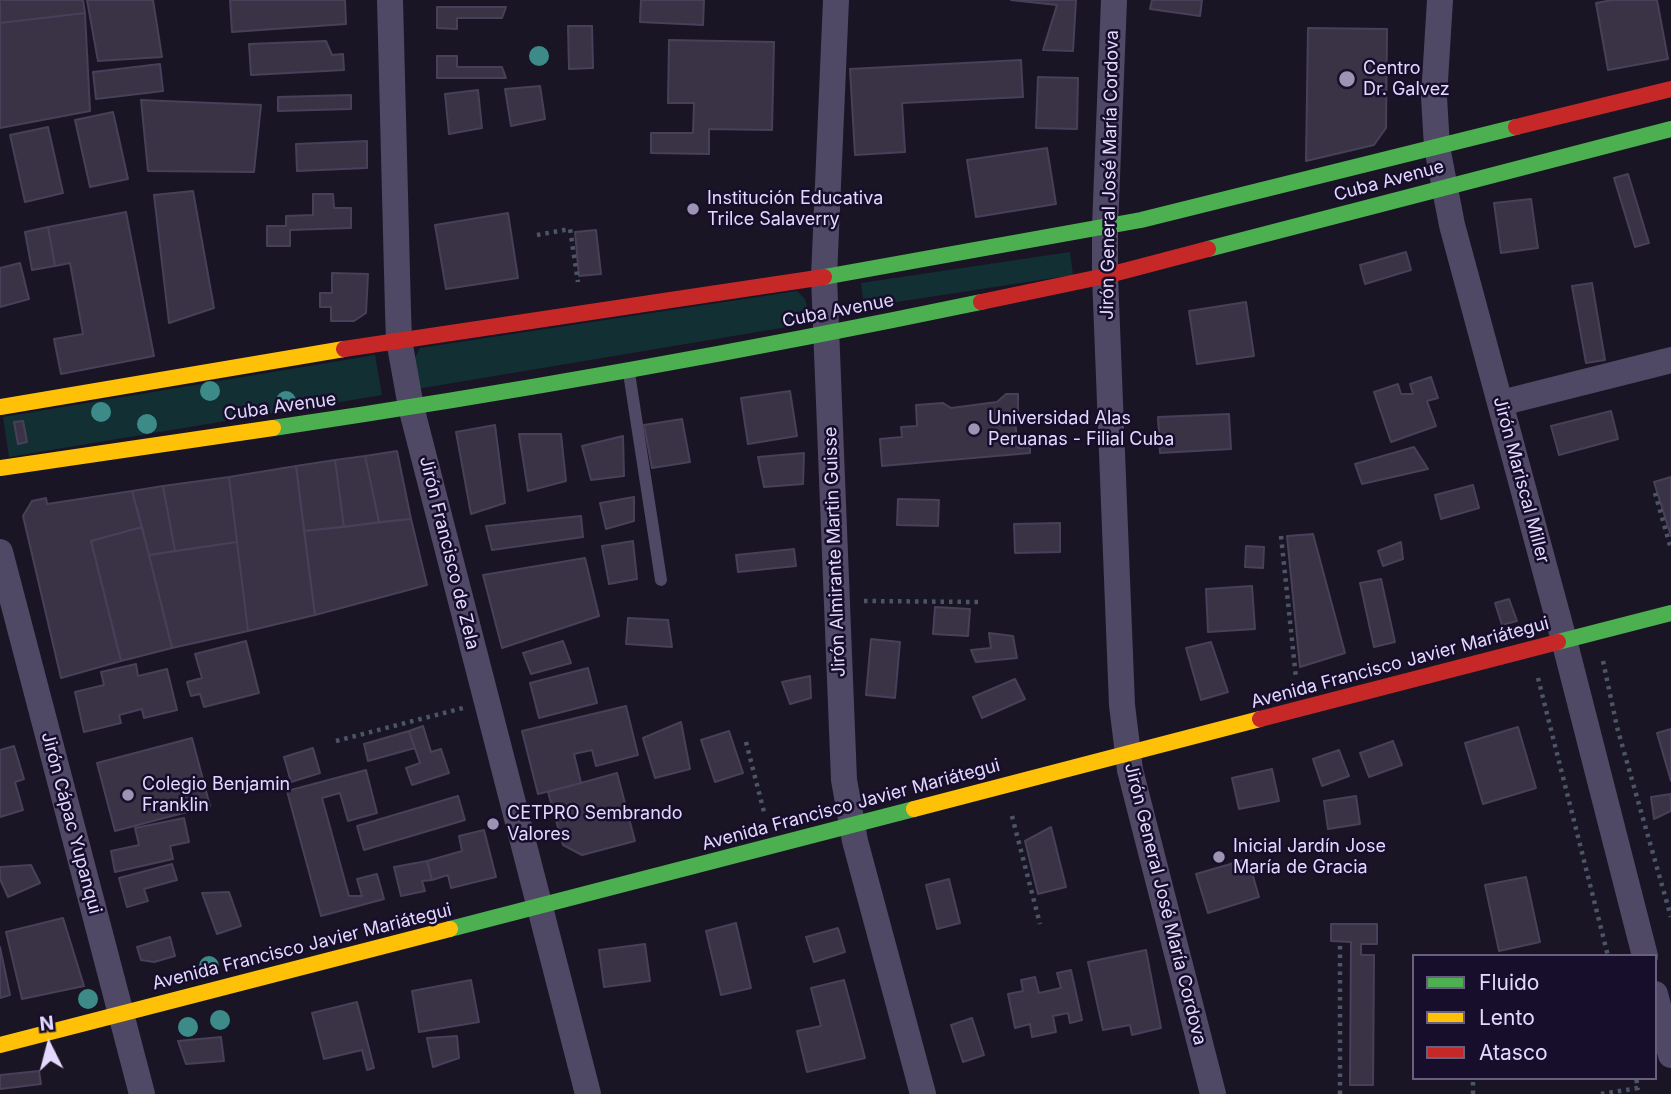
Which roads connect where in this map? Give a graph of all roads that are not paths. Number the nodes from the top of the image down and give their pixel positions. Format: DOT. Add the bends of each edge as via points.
graph roads {
  1 [pos="390,0"];
  2 [pos="836,0"];
  3 [pos="1114,0"];
  4 [pos="1440,0"];
  5 [pos="1671,89"];
  6 [pos="1671,129"];
  7 [pos="1437,147"];
  8 [pos="1445,187"];
  9 [pos="1105,227"];
  10 [pos="1105,276"];
  11 [pos="824,277"];
  12 [pos="827,334"];
  13 [pos="399,340"];
  14 [pos="1671,360"];
  15 [pos="629,369"];
  16 [pos="1501,403"];
  17 [pos="0,407"];
  18 [pos="411,407"];
  19 [pos="1,467"];
  20 [pos="0,552"];
  21 [pos="660,580"];
  22 [pos="1671,613"];
  23 [pos="1564,640"];
  24 [pos="1128,753"];
  25 [pos="853,824"];
  26 [pos="540,906"];
  27 [pos="1644,954"];
  28 [pos="1657,1002"];
  29 [pos="121,1014"];
  30 [pos="0,1045"];
  31 [pos="1671,1055"];
  32 [pos="142,1094"];
  33 [pos="588,1094"];
  34 [pos="923,1094"];
  35 [pos="1213,1094"];
  1 -- 13 [label="street, Jirón Francisco de Zela"];
  2 -- 11 [label="street, Jirón Almirante Martin Guisse"];
  3 -- 9 [label="street, Jirón General José María Cordova"];
  4 -- 7 [label="street, Jirón Mariscal Miller" via="1434,97"];
  5 -- 7 [label="main road, Cuba Avenue"];
  6 -- 8 [label="main road, Cuba Avenue"];
  7 -- 8 [label="street, Jirón Mariscal Miller"];
  7 -- 9 [label="main road, Cuba Avenue"];
  8 -- 10 [label="main road, Cuba Avenue"];
  8 -- 16 [label="street, Jirón Mariscal Miller"];
  9 -- 10 [label="street, Jirón General José María Cordova"];
  9 -- 11 [label="main road, Cuba Avenue"];
  10 -- 12 [label="main road, Cuba Avenue"];
  10 -- 24 [label="street, Jirón General José María Cordova" via="1122,705"];
  11 -- 12 [label="street, Jirón Almirante Martin Guisse"];
  11 -- 13 [label="main road, Cuba Avenue"];
  12 -- 15 [label="main road, Cuba Avenue"];
  12 -- 25 [label="street, Jirón Almirante Martin Guisse" via="844,780"];
  13 -- 17 [label="main road, Cuba Avenue"];
  13 -- 18 [label="street, Jirón Francisco de Zela"];
  14 -- 16 [label="street"];
  15 -- 18 [label="main road, Cuba Avenue"];
  15 -- 21 [label="lane"];
  16 -- 23 [label="street, Jirón Mariscal Miller"];
  18 -- 19 [label="main road, Cuba Avenue"];
  18 -- 26 [label="street, Jirón Francisco de Zela"];
  20 -- 29 [label="street, Jirón Cápac Yupanqui"];
  22 -- 23 [label="main road, Avenida Francisco Javier Mariátegui"];
  23 -- 24 [label="main road, Avenida Francisco Javier Mariátegui"];
  23 -- 27 [label="street, Jirón Mariscal Miller"];
  24 -- 25 [label="main road, Avenida Francisco Javier Mariátegui"];
  24 -- 35 [label="street, Jirón General José María Cordova"];
  25 -- 26 [label="main road, Avenida Francisco Javier Mariátegui"];
  25 -- 34 [label="street, Jirón Almirante Martin Guisse"];
  26 -- 29 [label="main road, Avenida Francisco Javier Mariátegui"];
  26 -- 33 [label="street, Jirón Francisco de Zela"];
  28 -- 31 [label="street"];
  29 -- 30 [label="main road, Avenida Francisco Javier Mariátegui"];
  29 -- 32 [label="street, Jirón Cápac Yupanqui"];
}
